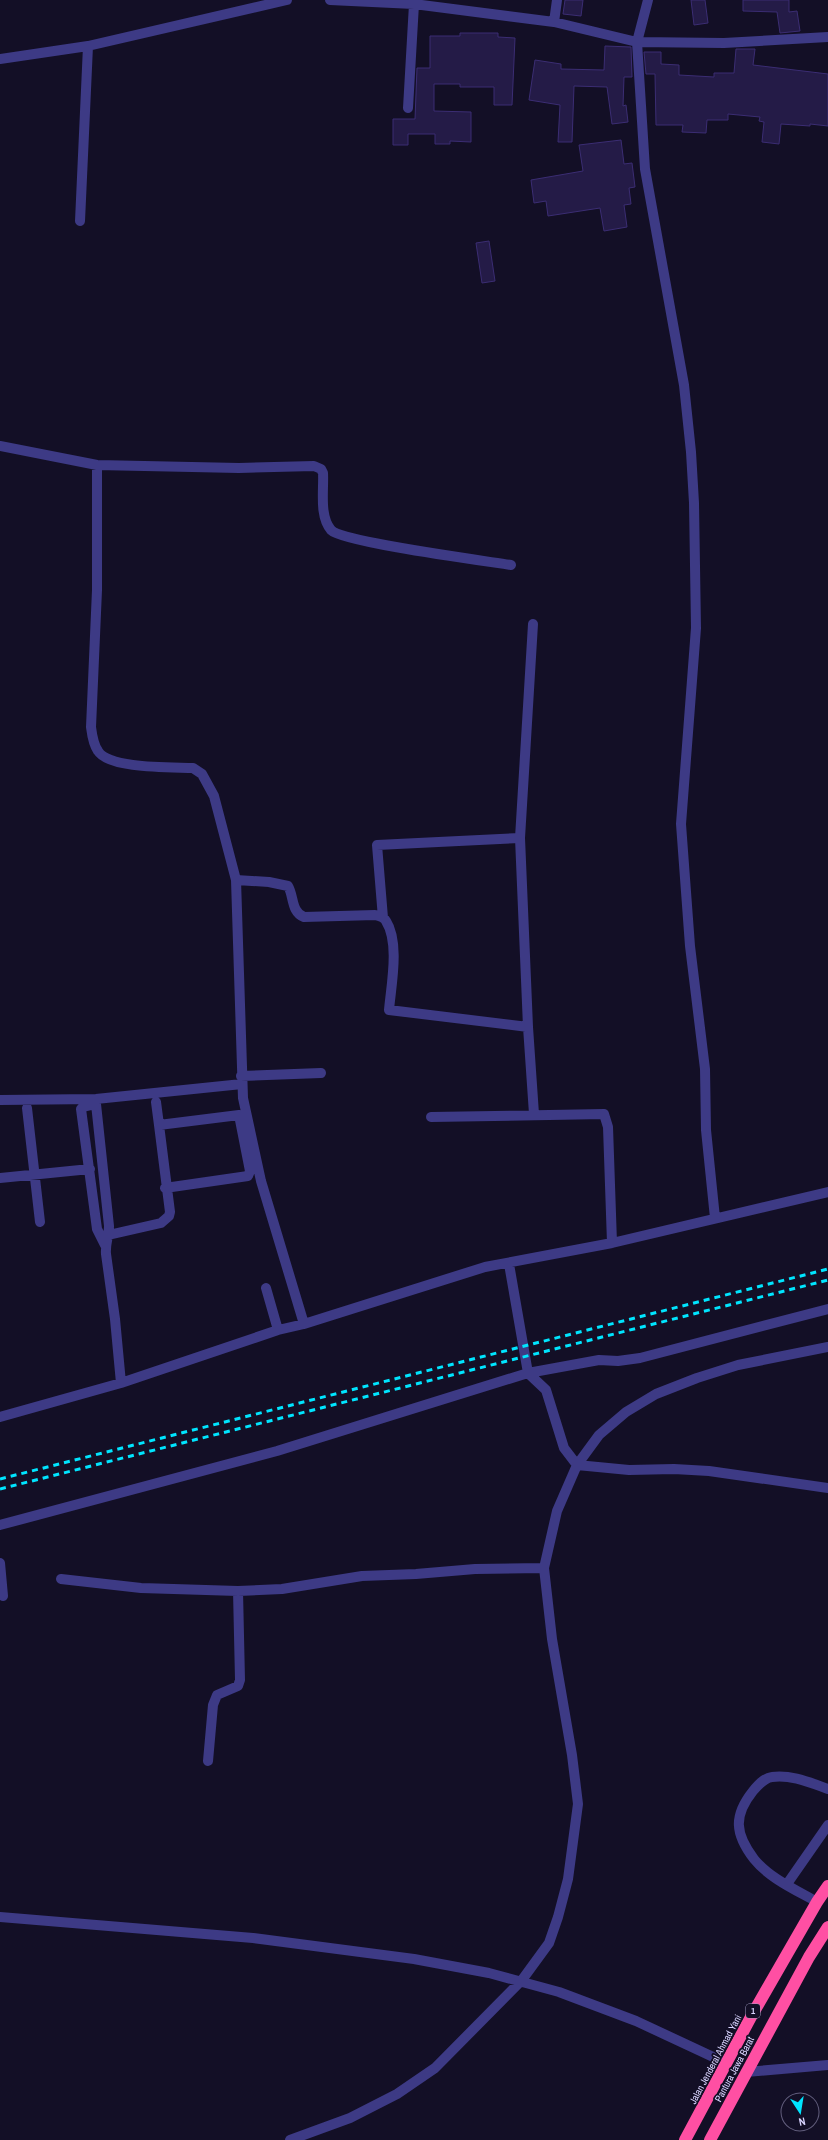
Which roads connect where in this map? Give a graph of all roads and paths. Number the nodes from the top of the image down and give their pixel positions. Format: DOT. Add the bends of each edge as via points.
graph roads {
  1 [pos="288,0"];
  2 [pos="330,0"];
  3 [pos="557,0"];
  4 [pos="648,0"];
  5 [pos="414,4"];
  6 [pos="554,22"];
  7 [pos="828,37"];
  8 [pos="637,42"];
  9 [pos="88,46"];
  10 [pos="0,59"];
  11 [pos="408,108"];
  12 [pos="80,222"];
  13 [pos="0,446"];
  14 [pos="97,465"];
  15 [pos="511,565"];
  16 [pos="533,624"];
  17 [pos="520,838"];
  18 [pos="236,880"];
  19 [pos="383,918"];
  20 [pos="528,1027"];
  21 [pos="321,1073"];
  22 [pos="241,1080"];
  23 [pos="0,1100"];
  24 [pos="156,1102"];
  25 [pos="27,1108"];
  26 [pos="534,1114"];
  27 [pos="431,1117"];
  28 [pos="159,1125"];
  29 [pos="101,1156"];
  30 [pos="88,1158"];
  31 [pos="90,1173"];
  32 [pos="35,1174"];
  33 [pos="103,1175"];
  34 [pos="0,1178"];
  35 [pos="165,1188"];
  36 [pos="828,1192"];
  37 [pos="715,1218"];
  38 [pos="40,1222"];
  39 [pos="105,1239"];
  40 [pos="612,1243"];
  41 [pos="508,1264"];
  42 [pos="266,1288"];
  43 [pos="828,1309"];
  44 [pos="304,1324"];
  45 [pos="278,1330"];
  46 [pos="828,1347"];
  47 [pos="528,1374"];
  48 [pos="121,1383"];
  49 [pos="0,1417"];
  50 [pos="577,1464"];
  51 [pos="828,1488"];
  52 [pos="0,1524"];
  53 [pos="0,1563"];
  54 [pos="544,1568"];
  55 [pos="60,1579"];
  56 [pos="238,1591"];
  57 [pos="3,1596"];
  58 [pos="208,1761"];
  59 [pos="828,1789"];
  60 [pos="828,1825"];
  61 [pos="787,1884"];
  62 [pos="828,1886"];
  63 [pos="817,1902"];
  64 [pos="0,1917"];
  65 [pos="828,1927"];
  66 [pos="522,1980"];
  67 [pos="726,2063"];
  68 [pos="828,2065"];
  69 [pos="746,2072"];
  70 [pos="290,2140"];
  71 [pos="685,2140"];
  72 [pos="710,2140"];
  1 -- 9 [label="street"];
  2 -- 5 [label="street"];
  3 -- 6 [label="street"];
  4 -- 8 [label="street"];
  5 -- 6 [label="street"];
  5 -- 11 [label="street"];
  6 -- 8 [label="street"];
  7 -- 8 [label="street" via="724,43"];
  8 -- 37 [label="street" via="645,169 684,385 691,452 696,628 681,824 690,946 705,1069 706,1130"];
  9 -- 10 [label="street"];
  9 -- 12 [label="street"];
  13 -- 14 [label="street"];
  14 -- 15 [label="street" via="239,468 314,466 323,473 325,521 332,531 360,540"];
  14 -- 18 [label="street" via="97,582 91,727 94,742 98,752 108,760 193,768 202,774 214,796"];
  16 -- 17 [label="street"];
  17 -- 19 [label="street" via="377,845"];
  17 -- 20 [label="street"];
  18 -- 19 [label="street" via="288,886 293,893 298,915 304,917 375,915"];
  18 -- 22 [label="street"];
  19 -- 20 [label="street" via="392,939 394,960 389,1010"];
  20 -- 26 [label="street"];
  21 -- 22 [label="street"];
  22 -- 23 [label="street" via="96,1099"];
  22 -- 44 [label="street" via="261,1181"];
  24 -- 28 [label="street"];
  25 -- 32 [label="street"];
  26 -- 27 [label="street"];
  26 -- 40 [label="street" via="604,1114 608,1127"];
  28 -- 35 [label="street"];
  28 -- 35 [label="street" via="239,1115 250,1171 246,1177"];
  29 -- 30 [label="street"];
  29 -- 30 [label="street" via="96,1104 81,1109"];
  29 -- 33 [label="street"];
  30 -- 31 [label="street"];
  31 -- 32 [label="street"];
  31 -- 33 [label="street"];
  31 -- 39 [label="street" via="96,1218"];
  32 -- 34 [label="street"];
  32 -- 38 [label="street"];
  33 -- 39 [label="street"];
  35 -- 39 [label="street" via="170,1212 161,1223"];
  36 -- 37 [label="street"];
  37 -- 40 [label="street"];
  39 -- 48 [label="street"];
  40 -- 41 [label="street"];
  41 -- 44 [label="street" via="485,1267"];
  41 -- 47 [label="street" via="525,1345"];
  42 -- 45 [label="street"];
  43 -- 47 [label="street" via="640,1358 599,1360"];
  44 -- 45 [label="street"];
  45 -- 48 [label="street"];
  46 -- 50 [label="street" via="738,1365 656,1394 626,1412 599,1435"];
  47 -- 50 [label="street" via="546,1390 564,1448"];
  47 -- 52 [label="street" via="277,1451"];
  48 -- 49 [label="street"];
  50 -- 51 [label="street" via="629,1470 709,1471"];
  50 -- 54 [label="street" via="557,1511"];
  53 -- 57 [label="street"];
  54 -- 56 [label="street" via="475,1569 362,1576 282,1589"];
  54 -- 66 [label="street" via="553,1651 578,1804 568,1879 558,1917 549,1943"];
  55 -- 56 [label="street" via="140,1588"];
  56 -- 58 [label="street" via="240,1680 238,1686 217,1694 213,1705"];
  59 -- 61 [label="street" via="796,1778 771,1776 759,1783 739,1814 738,1832 755,1860"];
  60 -- 61 [label="street"];
  61 -- 63 [label="street"];
  62 -- 63 [label="highway, Jalan Jenderal Ahmad Yani / 1"];
  63 -- 67 [label="highway, Jalan Jenderal Ahmad Yani / 1"];
  64 -- 66 [label="street" via="253,1938 414,1959"];
  65 -- 69 [label="highway, Pantura Jawa Barat / 1"];
  66 -- 67 [label="street" via="636,2021"];
  66 -- 70 [label="street" via="435,2068 403,2090 350,2118"];
  67 -- 71 [label="highway, Jalan Jenderal Ahmad Yani / 1"];
  68 -- 69 [label="street"];
  69 -- 72 [label="highway, Pantura Jawa Barat / 1"];
}
